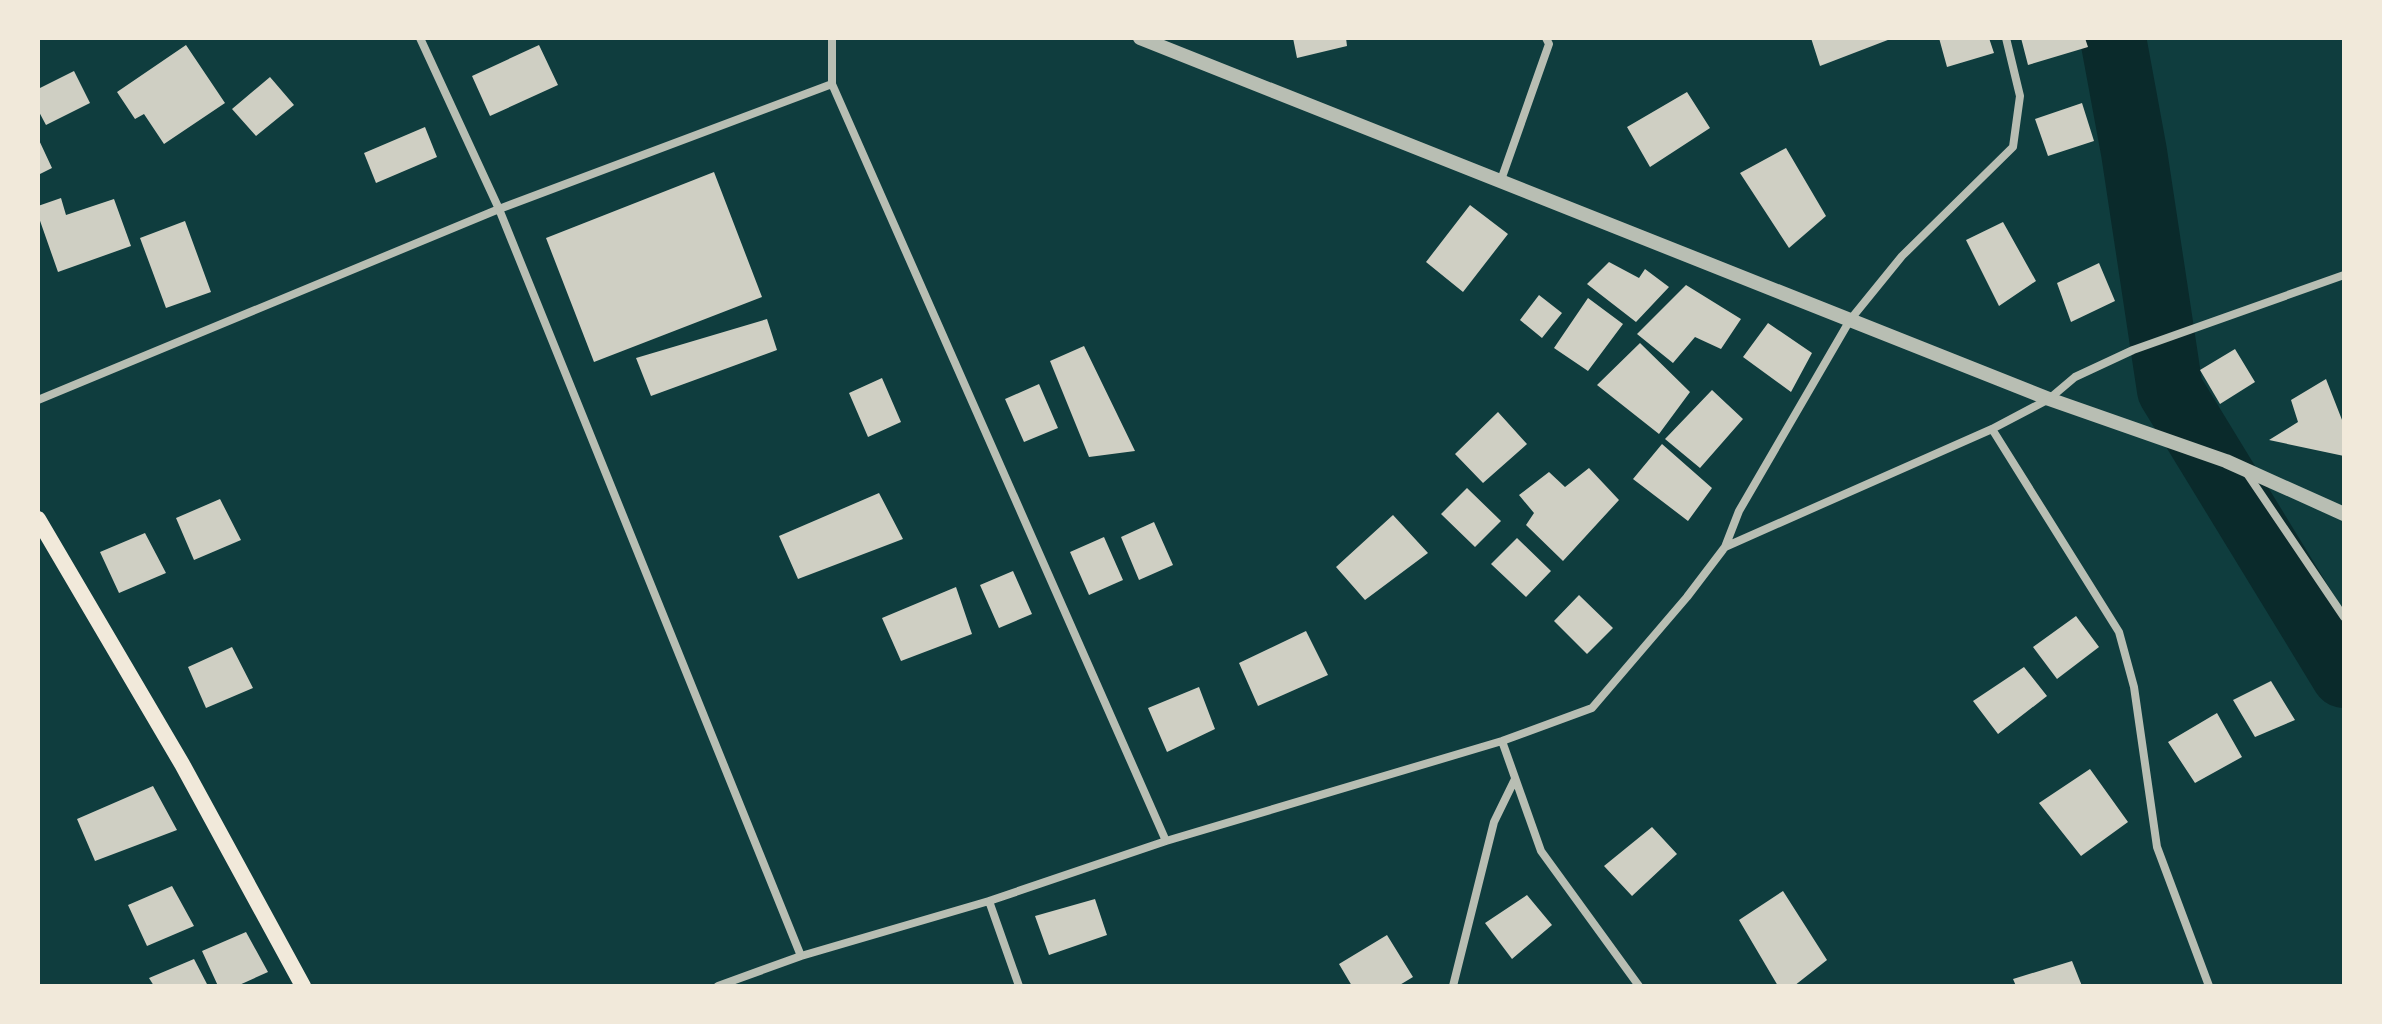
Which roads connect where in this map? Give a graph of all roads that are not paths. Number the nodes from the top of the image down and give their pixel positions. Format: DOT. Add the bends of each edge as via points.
graph roads {
  1 [pos="420,38"];
  2 [pos="832,38"];
  3 [pos="1140,38"];
  4 [pos="1546,38"];
  5 [pos="2006,38"];
  6 [pos="832,84"];
  7 [pos="1501,180"];
  8 [pos="499,209"];
  9 [pos="2344,275"];
  10 [pos="1850,320"];
  11 [pos="2049,399"];
  12 [pos="38,400"];
  13 [pos="1992,429"];
  14 [pos="2245,471"];
  15 [pos="2344,514"];
  16 [pos="38,519"];
  17 [pos="1725,547"];
  18 [pos="2344,617"];
  19 [pos="1502,741"];
  20 [pos="1515,779"];
  21 [pos="1166,841"];
  22 [pos="989,901"];
  23 [pos="801,956"];
  24 [pos="303,986"];
  25 [pos="718,986"];
  26 [pos="1019,986"];
  27 [pos="1453,986"];
  28 [pos="1639,986"];
  29 [pos="2209,986"];
  1 -- 8 [label="street"];
  2 -- 6 [label="street"];
  3 -- 7 [label="street"];
  4 -- 7 [label="street" via="1549,44"];
  5 -- 10 [label="street" via="2020,96 2013,147 1902,256"];
  6 -- 8 [label="street"];
  6 -- 21 [label="street"];
  7 -- 10 [label="street"];
  8 -- 12 [label="street"];
  8 -- 23 [label="street"];
  9 -- 11 [label="street" via="2133,350 2075,377"];
  10 -- 11 [label="street"];
  10 -- 17 [label="street" via="1739,511"];
  11 -- 13 [label="street"];
  11 -- 14 [label="street"];
  13 -- 17 [label="street"];
  13 -- 29 [label="street" via="2119,632 2134,687 2157,847"];
  14 -- 15 [label="street"];
  14 -- 18 [label="street"];
  16 -- 24 [label="main road" via="182,764"];
  17 -- 19 [label="street" via="1592,708"];
  19 -- 20 [label="street"];
  19 -- 21 [label="street"];
  20 -- 27 [label="street" via="1494,822"];
  20 -- 28 [label="street" via="1541,851"];
  21 -- 22 [label="street"];
  22 -- 23 [label="street"];
  22 -- 26 [label="street"];
  23 -- 25 [label="street"];
}
